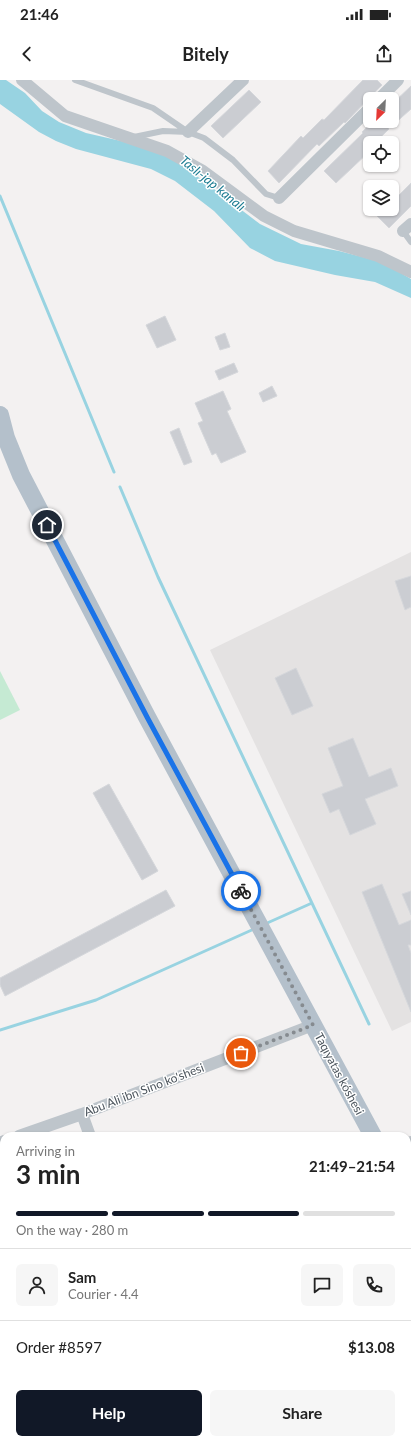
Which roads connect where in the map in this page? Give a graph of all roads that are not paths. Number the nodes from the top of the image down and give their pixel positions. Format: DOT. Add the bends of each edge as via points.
graph roads {
  1 [pos="22,80"];
  2 [pos="75,80"];
  3 [pos="243,80"];
  4 [pos="398,80"];
  5 [pos="386,92"];
  6 [pos="363,115"];
  7 [pos="188,132"];
  8 [pos="131,138"];
  9 [pos="279,198"];
  10 [pos="407,228"];
  11 [pos="411,242"];
  12 [pos="411,272"];
  13 [pos="0,415"];
  14 [pos="313,1025"];
  15 [pos="82,1114"];
  16 [pos="30,1132"];
  17 [pos="89,1132"];
  18 [pos="370,1132"];
  1 -- 8 [label="street" via="64,116"];
  2 -- 7 [label="lane" via="153,108"];
  3 -- 7 [label="street"];
  4 -- 5 [label="street"];
  6 -- 9 [label="street"];
  7 -- 8 [label="lane" via="163,131"];
  7 -- 9 [label="lane" via="204,138 233,160 266,194"];
  8 -- 12 [label="street" via="167,151 203,171 264,216 294,231 378,256"];
  10 -- 11 [label="lane"];
  13 -- 14 [label="main road, Taqıyatas kóshesi" via="21,475 147,717"];
  14 -- 15 [label="street, Abu Ali ibn Sino ko'shesi"];
  14 -- 18 [label="main road, Taqıyatas kóshesi"];
  15 -- 16 [label="street, Abu Ali ibn Sino ko'shesi"];
  15 -- 17 [label="street"];
}
